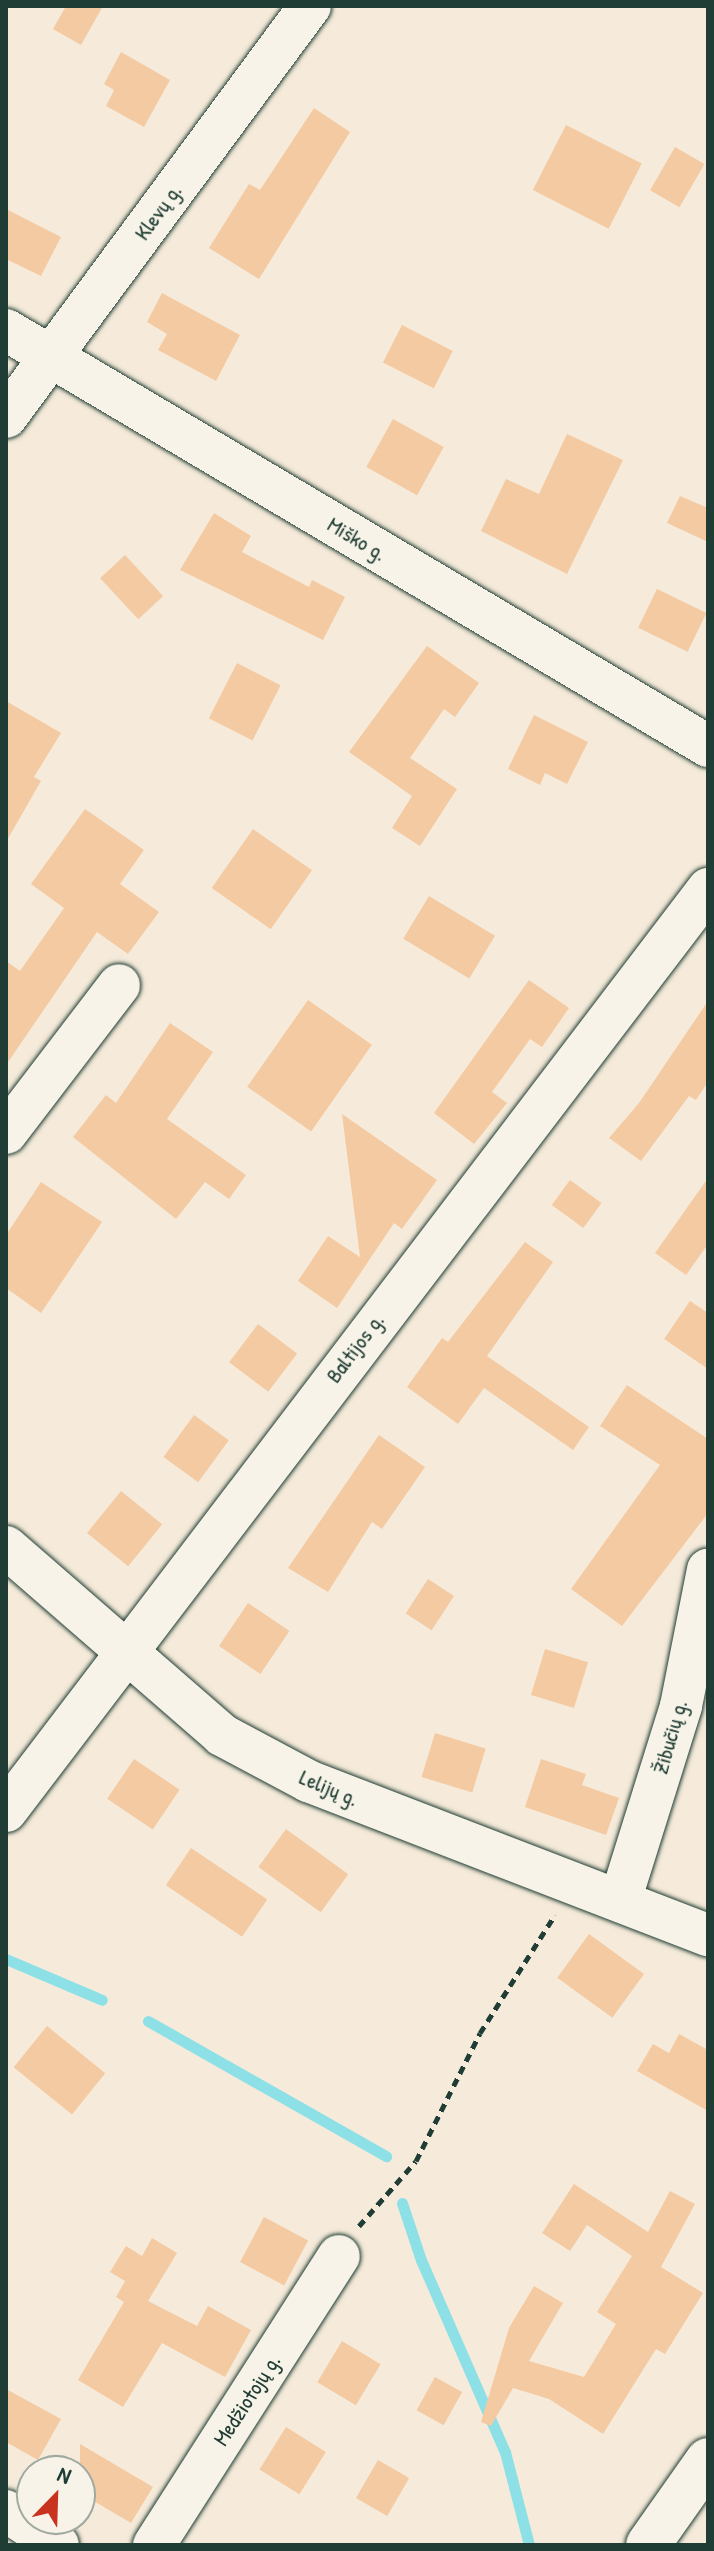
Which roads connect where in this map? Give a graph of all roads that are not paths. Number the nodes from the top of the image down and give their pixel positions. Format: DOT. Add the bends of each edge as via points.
graph roads {
  1 [pos="310,6"];
  2 [pos="6,330"];
  3 [pos="51,357"];
  4 [pos="6,417"];
  5 [pos="708,746"];
  6 [pos="708,889"];
  7 [pos="119,985"];
  8 [pos="6,1133"];
  9 [pos="6,1547"];
  10 [pos="708,1570"];
  11 [pos="124,1650"];
  12 [pos="6,1811"];
  13 [pos="620,1901"];
  14 [pos="708,1935"];
  15 [pos="339,2256"];
  16 [pos="708,2460"];
  17 [pos="6,2511"];
  18 [pos="58,2545"];
  19 [pos="154,2545"];
  20 [pos="648,2545"];
  1 -- 3 [label="street, Klevų g."];
  2 -- 3 [label="street, Miško g."];
  3 -- 4 [label="street, Klevų g."];
  3 -- 5 [label="street, Miško g."];
  6 -- 11 [label="street, Baltijos g."];
  7 -- 8 [label="street"];
  9 -- 11 [label="street, Lelijų g."];
  10 -- 13 [label="street, Žibučių g." via="681,1706"];
  11 -- 12 [label="street, Baltijos g."];
  11 -- 13 [label="street, Lelijų g." via="222,1735 284,1768"];
  13 -- 14 [label="street, Lelijų g."];
  15 -- 19 [label="street, Medžiotojų g."];
  16 -- 20 [label="main road"];
  17 -- 18 [label="street"];
}
